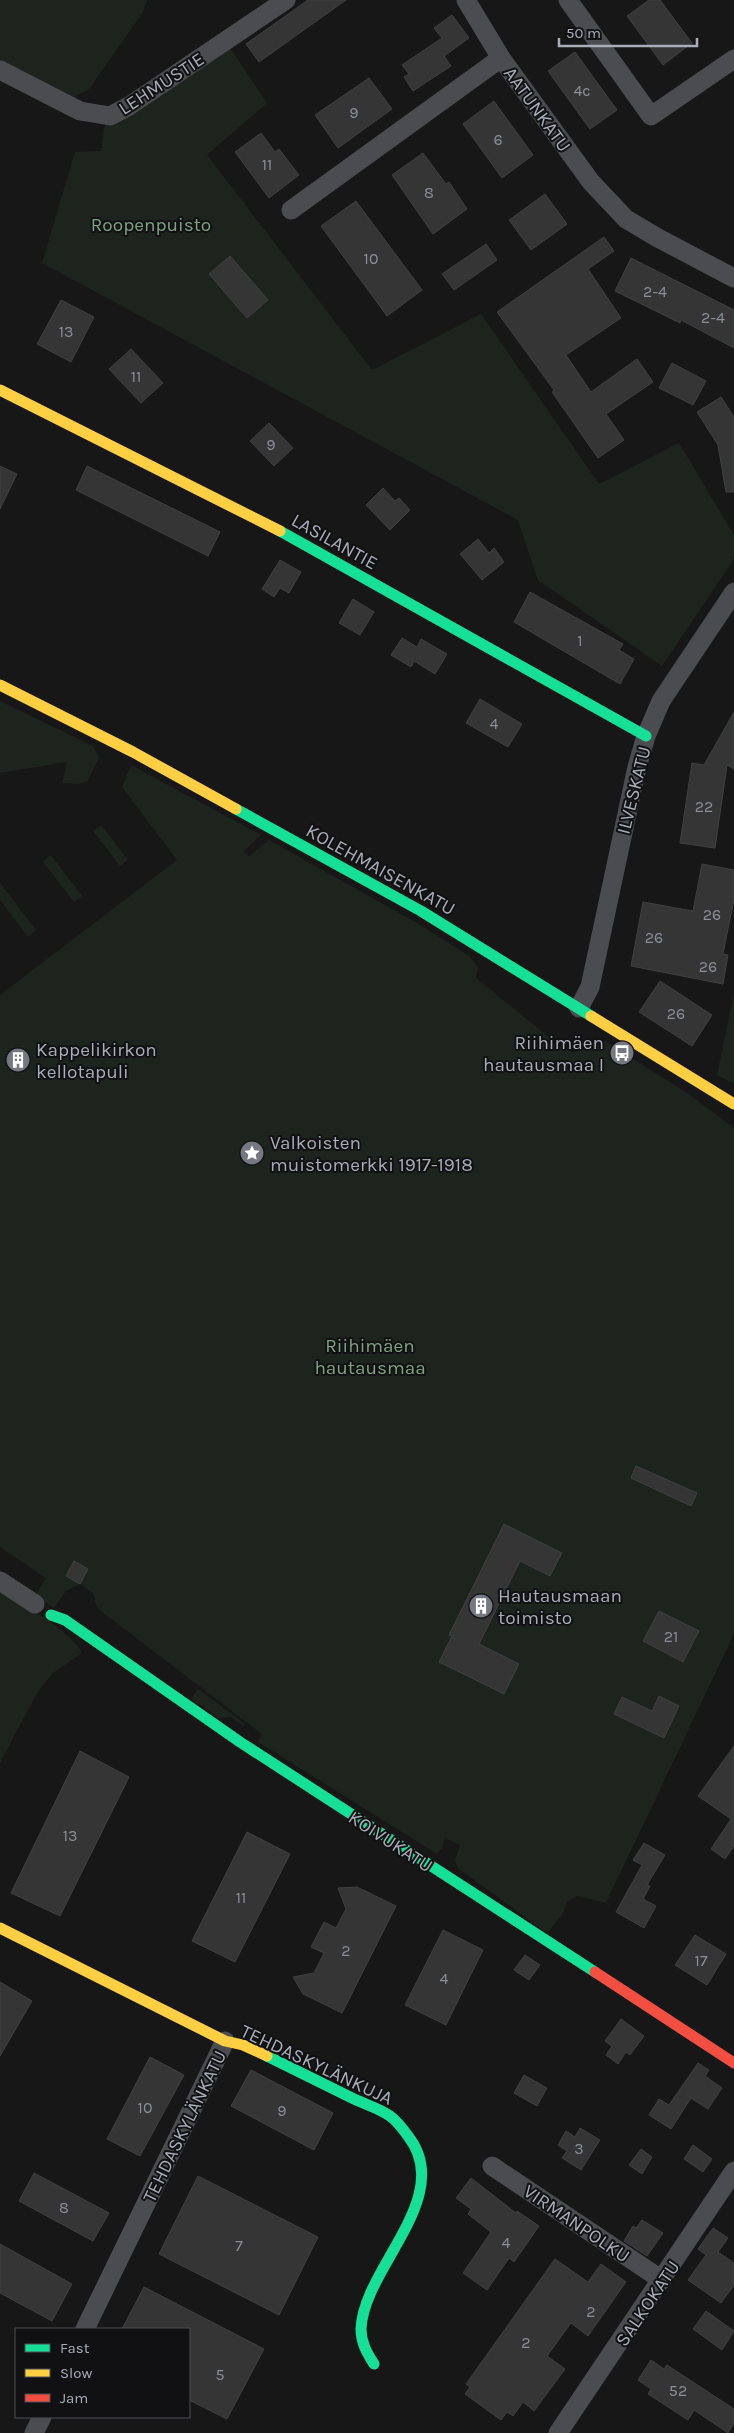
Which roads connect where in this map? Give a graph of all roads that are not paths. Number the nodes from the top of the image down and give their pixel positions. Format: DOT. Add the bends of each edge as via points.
graph roads {
  1 [pos="286,0"];
  2 [pos="466,0"];
  3 [pos="576,3"];
  4 [pos="501,58"];
  5 [pos="734,58"];
  6 [pos="0,70"];
  7 [pos="291,210"];
  8 [pos="734,278"];
  9 [pos="0,390"];
  10 [pos="734,592"];
  11 [pos="0,685"];
  12 [pos="646,736"];
  13 [pos="579,1008"];
  14 [pos="734,1104"];
  15 [pos="0,1581"];
  16 [pos="34,1604"];
  17 [pos="51,1614"];
  18 [pos="0,1928"];
  19 [pos="225,2041"];
  20 [pos="734,2063"];
  21 [pos="492,2166"];
  22 [pos="734,2171"];
  23 [pos="662,2280"];
  24 [pos="85,2328"];
  25 [pos="374,2364"];
  26 [pos="42,2418"];
  27 [pos="34,2433"];
  28 [pos="558,2433"];
  1 -- 6 [label="street, LEHMUSTIE" via="110,116 80,111"];
  2 -- 4 [label="street"];
  3 -- 5 [label="street" via="651,116"];
  4 -- 7 [label="street, AATUNKATU"];
  4 -- 8 [label="street, AATUNKATU" via="591,182 626,219"];
  9 -- 12 [label="street, LASILANTIE" via="287,534"];
  10 -- 12 [label="street, ILVESKATU" via="662,701"];
  11 -- 13 [label="street, KOLEHMAISENKATU" via="133,752 413,906"];
  12 -- 13 [label="street, ILVESKATU" via="590,987"];
  13 -- 14 [label="street, KOLEHMAISENKATU"];
  15 -- 16 [label="street"];
  17 -- 20 [label="street, KOIVUKATU" via="65,1620 240,1742"];
  18 -- 19 [label="street, TEHDASKYLÄNKATU"];
  19 -- 24 [label="street, TEHDASKYLÄNKATU"];
  19 -- 25 [label="street, TEHDASKYLÄNKUJA" via="243,2046 390,2116 406,2130 421,2160 419,2192 363,2315 363,2344"];
  21 -- 23 [label="street, VIRMANPOLKU"];
  22 -- 23 [label="street, SALKOKATU"];
  23 -- 28 [label="street, SALKOKATU"];
  26 -- 27 [label="street"];
}
